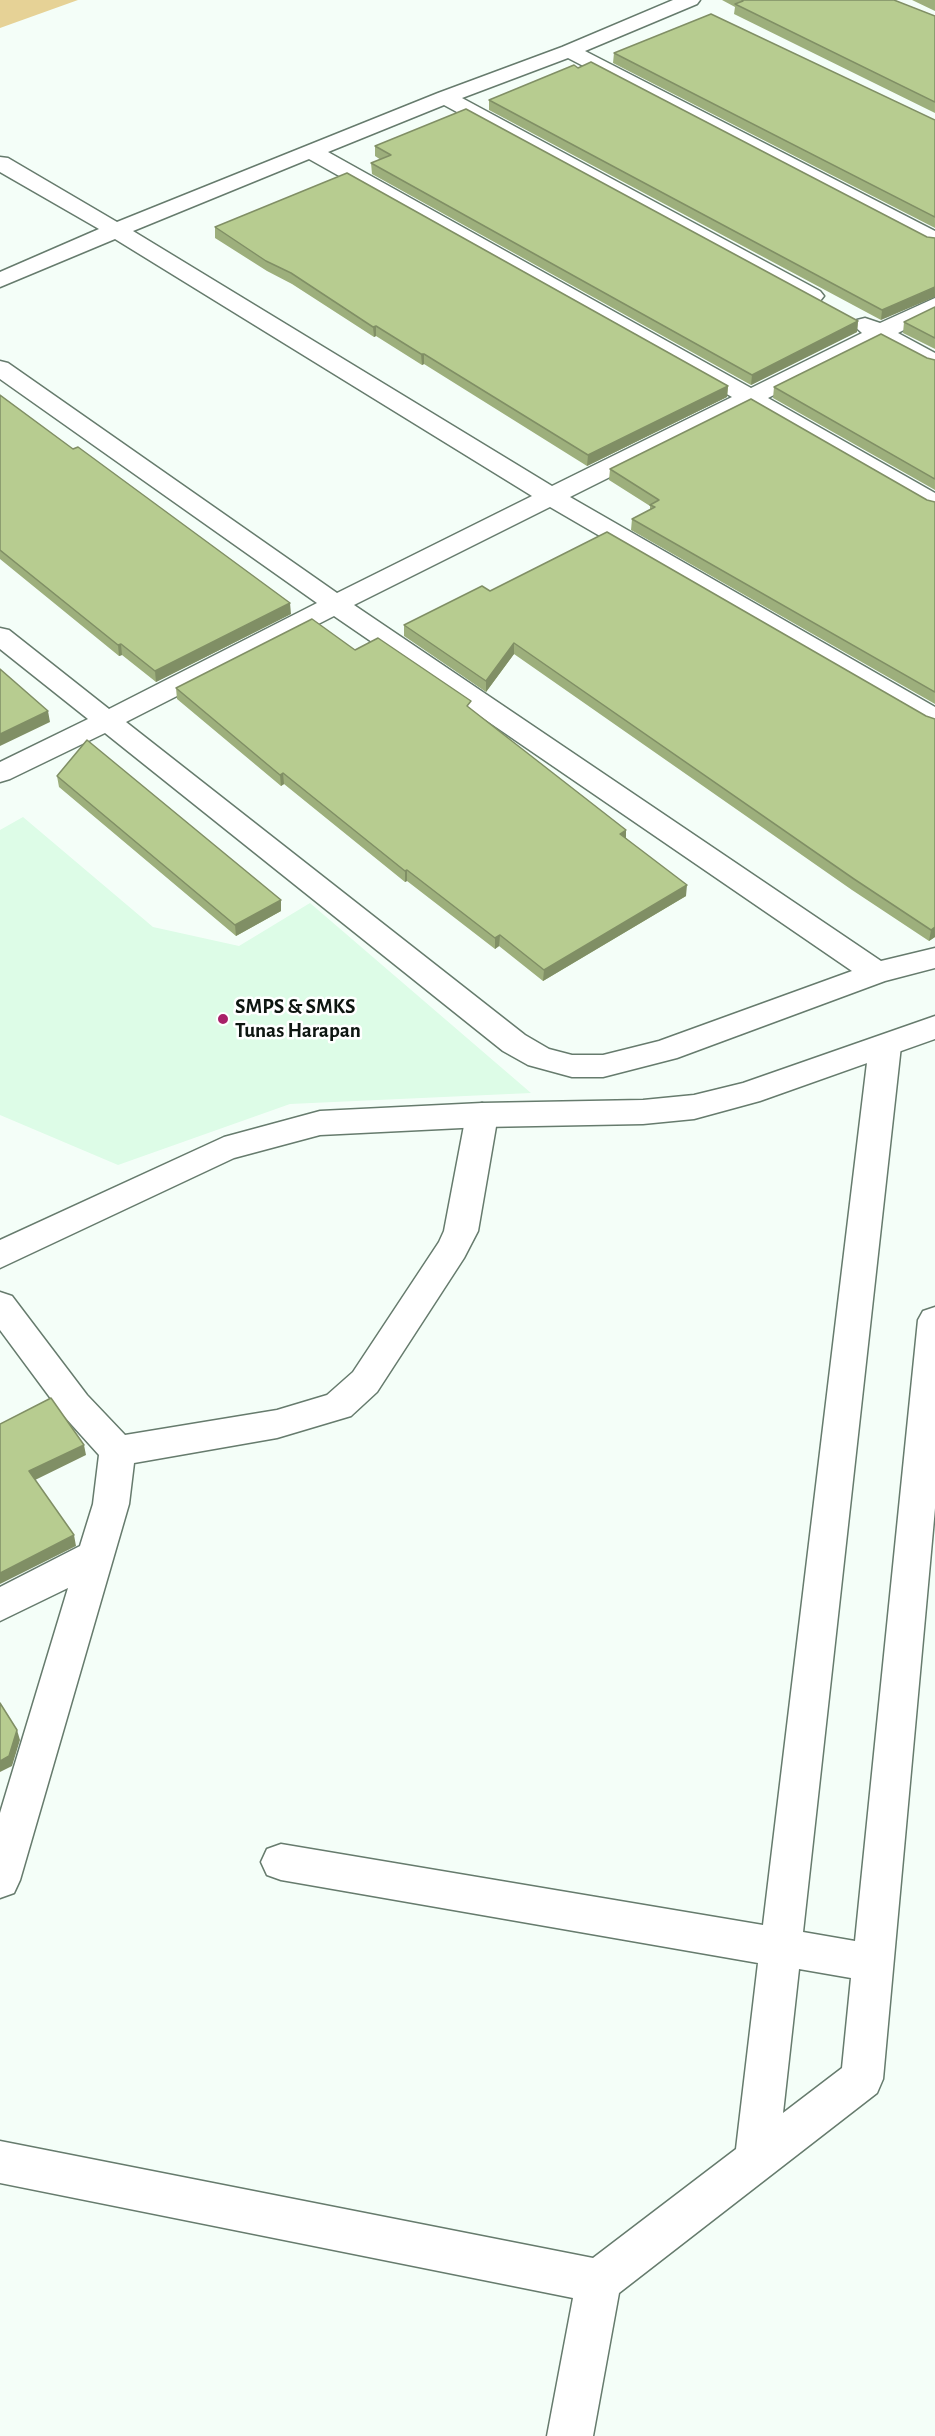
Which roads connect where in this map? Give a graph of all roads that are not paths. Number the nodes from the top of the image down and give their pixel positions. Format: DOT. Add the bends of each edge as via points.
graph roads {
  1 [pos="690,3"];
  2 [pos="569,51"];
  3 [pos="445,97"];
  4 [pos="312,152"];
  5 [pos="0,163"];
  6 [pos="116,230"];
  7 [pos="935,240"];
  8 [pos="0,280"];
  9 [pos="827,305"];
  10 [pos="935,305"];
  11 [pos="848,316"];
  12 [pos="879,333"];
  13 [pos="935,362"];
  14 [pos="0,368"];
  15 [pos="750,397"];
  16 [pos="553,498"];
  17 [pos="935,504"];
  18 [pos="336,605"];
  19 [pos="0,636"];
  20 [pos="935,719"];
  21 [pos="108,721"];
  22 [pos="0,773"];
  23 [pos="935,958"];
  24 [pos="877,973"];
  25 [pos="935,1027"];
  26 [pos="885,1046"];
  27 [pos="482,1114"];
  28 [pos="0,1255"];
  29 [pos="0,1305"];
  30 [pos="935,1320"];
  31 [pos="117,1451"];
  32 [pos="95,1556"];
  33 [pos="0,1605"];
  34 [pos="281,1862"];
  35 [pos="0,1880"];
  36 [pos="781,1948"];
  37 [pos="873,1963"];
  38 [pos="756,2160"];
  39 [pos="0,2162"];
  40 [pos="599,2281"];
  41 [pos="570,2436"];
  1 -- 2 [label="street"];
  2 -- 3 [label="street"];
  2 -- 7 [label="street"];
  3 -- 4 [label="street"];
  3 -- 9 [label="street"];
  4 -- 6 [label="street"];
  4 -- 15 [label="street"];
  5 -- 6 [label="street"];
  6 -- 8 [label="street"];
  6 -- 16 [label="street"];
  10 -- 12 [label="street"];
  11 -- 12 [label="street"];
  12 -- 13 [label="street"];
  12 -- 15 [label="street"];
  14 -- 18 [label="street"];
  15 -- 16 [label="street"];
  15 -- 17 [label="street"];
  16 -- 18 [label="street"];
  16 -- 20 [label="street"];
  18 -- 21 [label="street"];
  18 -- 24 [label="street"];
  19 -- 21 [label="street"];
  21 -- 22 [label="street"];
  21 -- 24 [label="street" via="514,1042 539,1057 572,1066 603,1066 666,1050"];
  23 -- 24 [label="street"];
  25 -- 26 [label="street"];
  26 -- 27 [label="street" via="694,1107 643,1112"];
  26 -- 36 [label="street"];
  27 -- 28 [label="street" via="320,1123 224,1149"];
  27 -- 31 [label="street" via="460,1231 366,1382 339,1406 277,1424"];
  29 -- 31 [label="street" via="75,1405"];
  30 -- 37 [label="street"];
  31 -- 32 [label="street" via="111,1504"];
  32 -- 33 [label="street"];
  32 -- 35 [label="street"];
  34 -- 36 [label="street"];
  36 -- 37 [label="street"];
  36 -- 38 [label="street"];
  37 -- 38 [label="street" via="862,2079"];
  38 -- 40 [label="street"];
  39 -- 40 [label="street"];
  40 -- 41 [label="street"];
}
